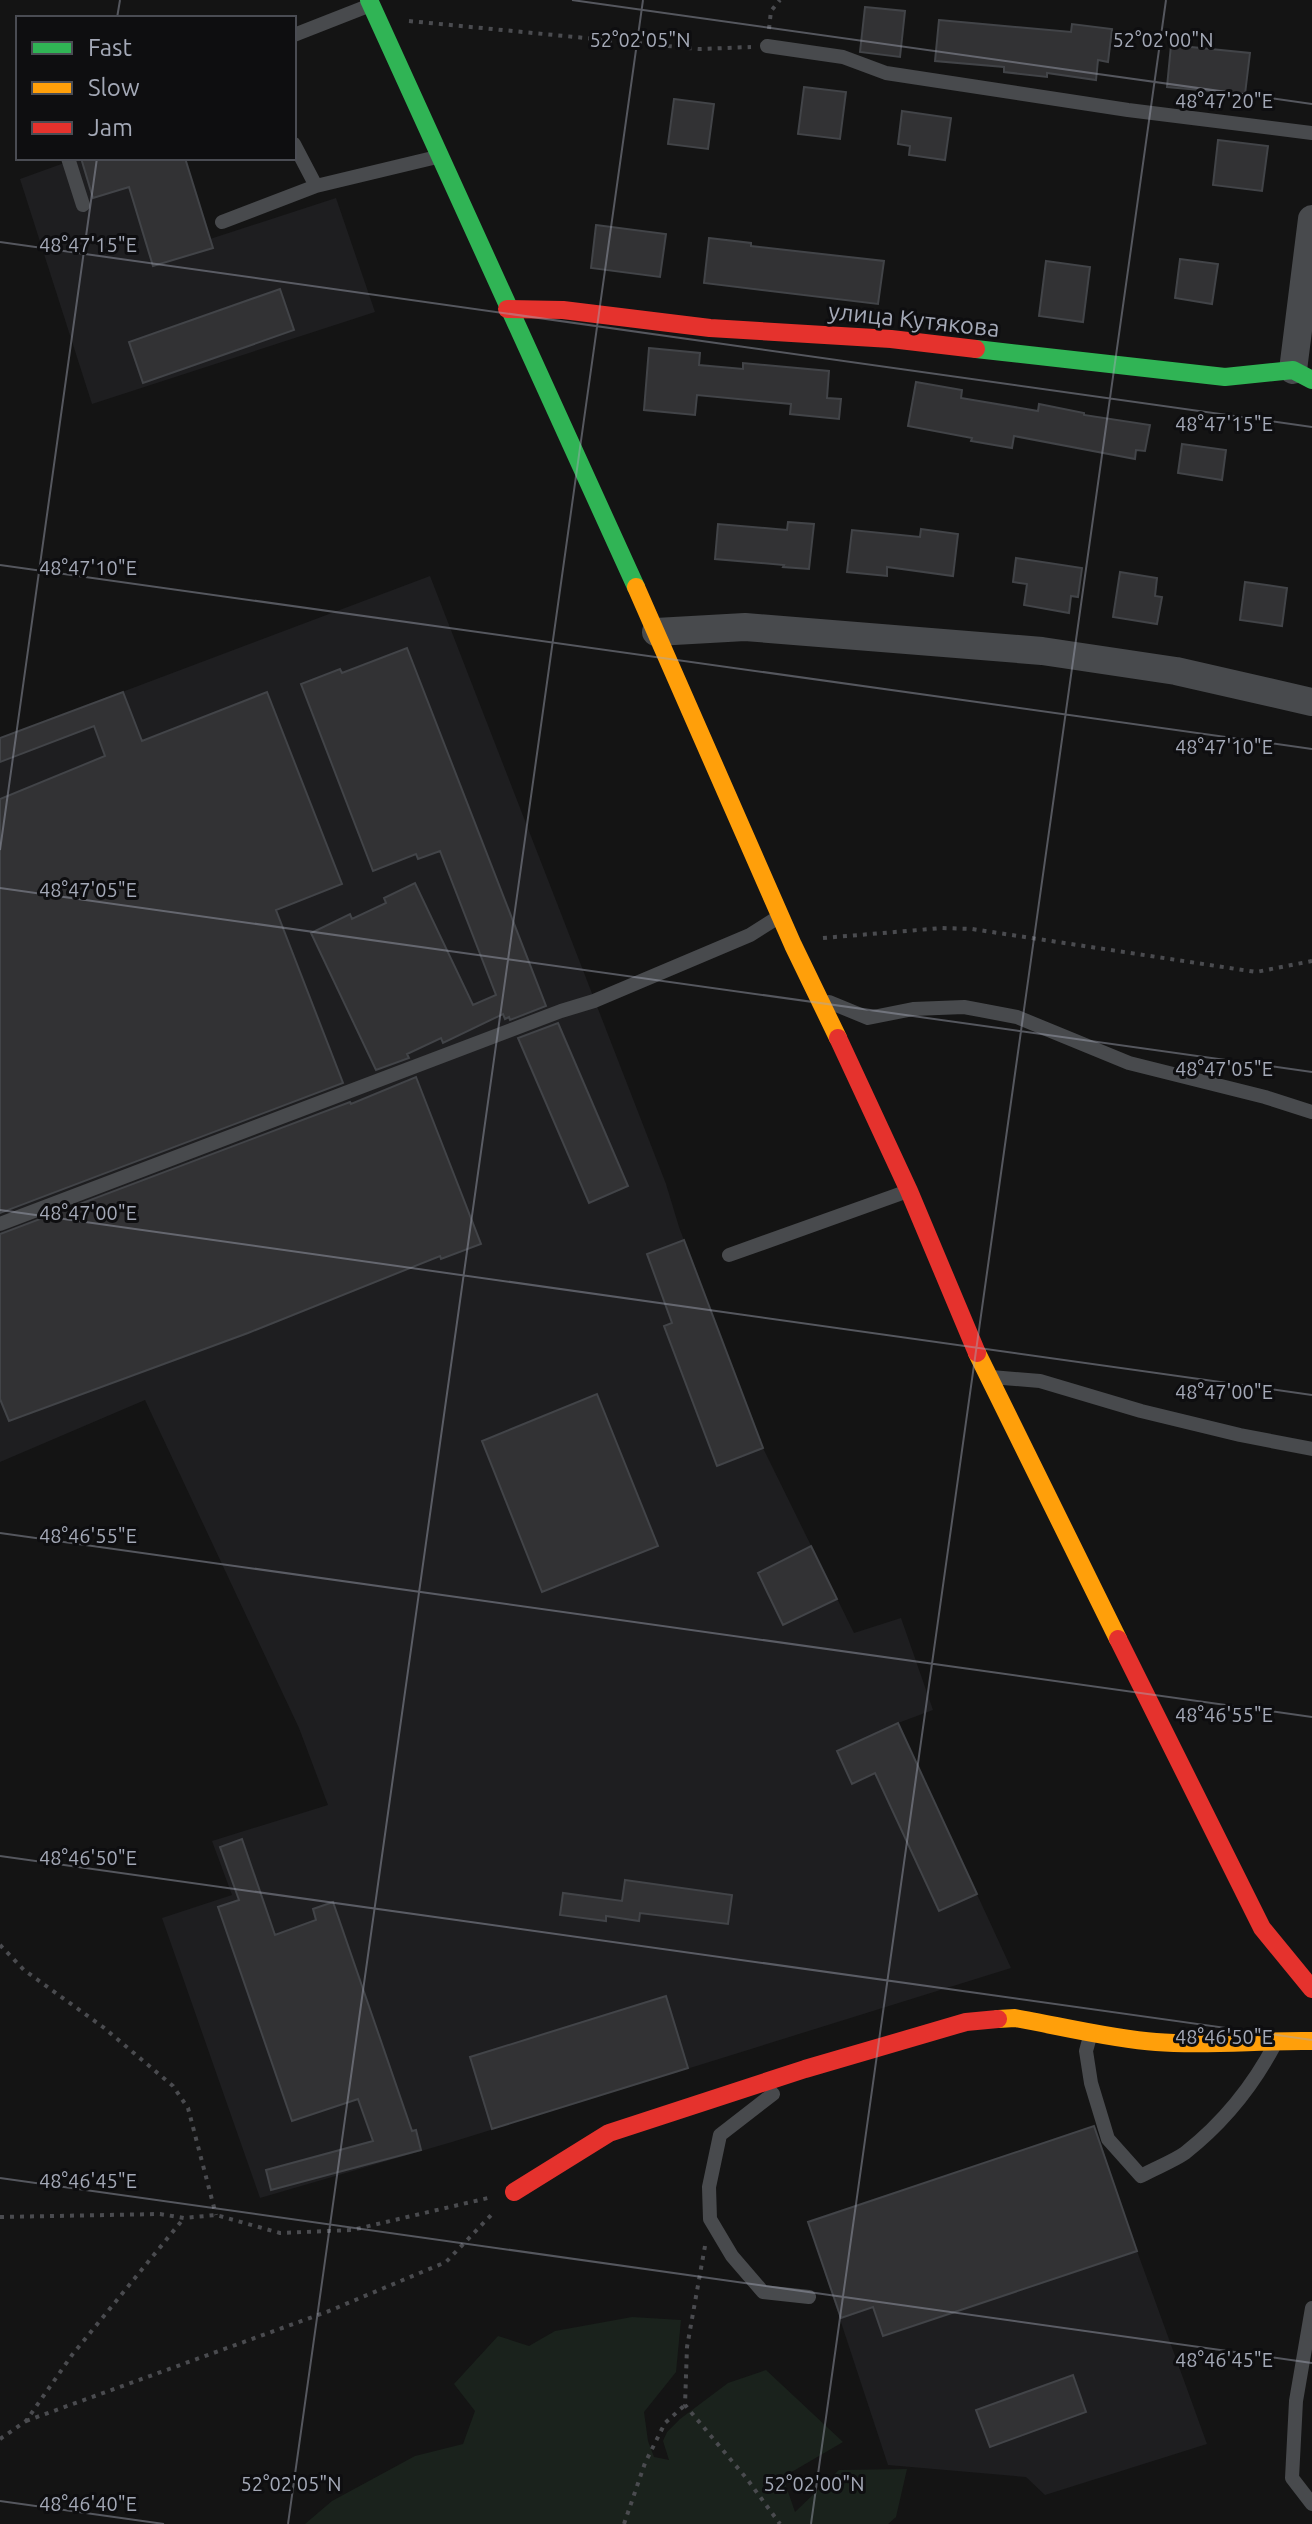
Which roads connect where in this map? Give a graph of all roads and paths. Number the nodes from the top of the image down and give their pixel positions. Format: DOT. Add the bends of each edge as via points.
graph roads {
  1 [pos="780,0"];
  2 [pos="371,7"];
  3 [pos="296,34"];
  4 [pos="767,46"];
  5 [pos="1312,133"];
  6 [pos="296,148"];
  7 [pos="441,156"];
  8 [pos="69,160"];
  9 [pos="316,186"];
  10 [pos="83,205"];
  11 [pos="1312,219"];
  12 [pos="222,222"];
  13 [pos="507,309"];
  14 [pos="1303,375"];
  15 [pos="656,632"];
  16 [pos="1312,702"];
  17 [pos="780,916"];
  18 [pos="793,945"];
  19 [pos="1312,961"];
  20 [pos="820,999"];
  21 [pos="1312,1112"];
  22 [pos="909,1191"];
  23 [pos="0,1224"];
  24 [pos="729,1255"];
  25 [pos="987,1377"];
  26 [pos="1312,1449"];
  27 [pos="0,1945"];
  28 [pos="1312,1989"];
  29 [pos="1091,2031"];
  30 [pos="1277,2040"];
  31 [pos="1312,2041"];
  32 [pos="805,2069"];
  33 [pos="514,2192"];
  34 [pos="216,2215"];
  35 [pos="0,2217"];
  36 [pos="184,2218"];
  37 [pos="710,2219"];
  38 [pos="809,2297"];
  39 [pos="1312,2308"];
  40 [pos="685,2405"];
  41 [pos="26,2421"];
  42 [pos="0,2439"];
  43 [pos="1312,2504"];
  44 [pos="624,2524"];
  45 [pos="780,2524"];
  1 -- 4 [label="path" via="771,11"];
  2 -- 3 [label="lane"];
  2 -- 4 [label="path" via="699,49"];
  2 -- 7 [label="street"];
  4 -- 5 [label="lane" via="843,57 886,73"];
  6 -- 9 [label="lane"];
  7 -- 9 [label="lane"];
  7 -- 13 [label="street"];
  8 -- 10 [label="lane"];
  9 -- 12 [label="lane"];
  11 -- 14 [label="street"];
  13 -- 14 [label="street, улица Кутякова" via="891,339 1225,377"];
  13 -- 15 [label="street"];
  15 -- 16 [label="street" via="745,627 1042,651 1176,671"];
  15 -- 17 [label="street"];
  17 -- 18 [label="street"];
  17 -- 23 [label="lane" via="750,935 594,1001"];
  18 -- 19 [label="path" via="831,936 942,928 1256,972"];
  18 -- 20 [label="street"];
  20 -- 21 [label="lane" via="868,1018 964,1007 1017,1017 1129,1063"];
  20 -- 22 [label="street"];
  22 -- 24 [label="lane"];
  22 -- 25 [label="street"];
  25 -- 26 [label="lane" via="1040,1381 1141,1411"];
  25 -- 28 [label="street" via="1262,1928"];
  27 -- 34 [label="path" via="24,1970 173,2086 188,2108"];
  29 -- 30 [label="street" via="1154,2042"];
  29 -- 30 [label="lane" via="1086,2051 1091,2083 1108,2139 1141,2176 1183,2154 1224,2118 1259,2075"];
  29 -- 32 [label="street" via="1015,2018 966,2022"];
  30 -- 31 [label="street"];
  32 -- 33 [label="street" via="609,2133"];
  32 -- 37 [label="lane" via="720,2135 709,2187"];
  33 -- 34 [label="path" via="352,2230 280,2233"];
  33 -- 41 [label="path" via="446,2262 329,2311"];
  34 -- 36 [label="path"];
  35 -- 36 [label="path"];
  36 -- 41 [label="path" via="72,2355"];
  37 -- 38 [label="lane" via="763,2292"];
  37 -- 40 [label="path" via="687,2347"];
  39 -- 43 [label="lane" via="1296,2401 1292,2478"];
  40 -- 44 [label="path" via="665,2423"];
  40 -- 45 [label="path"];
  41 -- 42 [label="path"];
}
